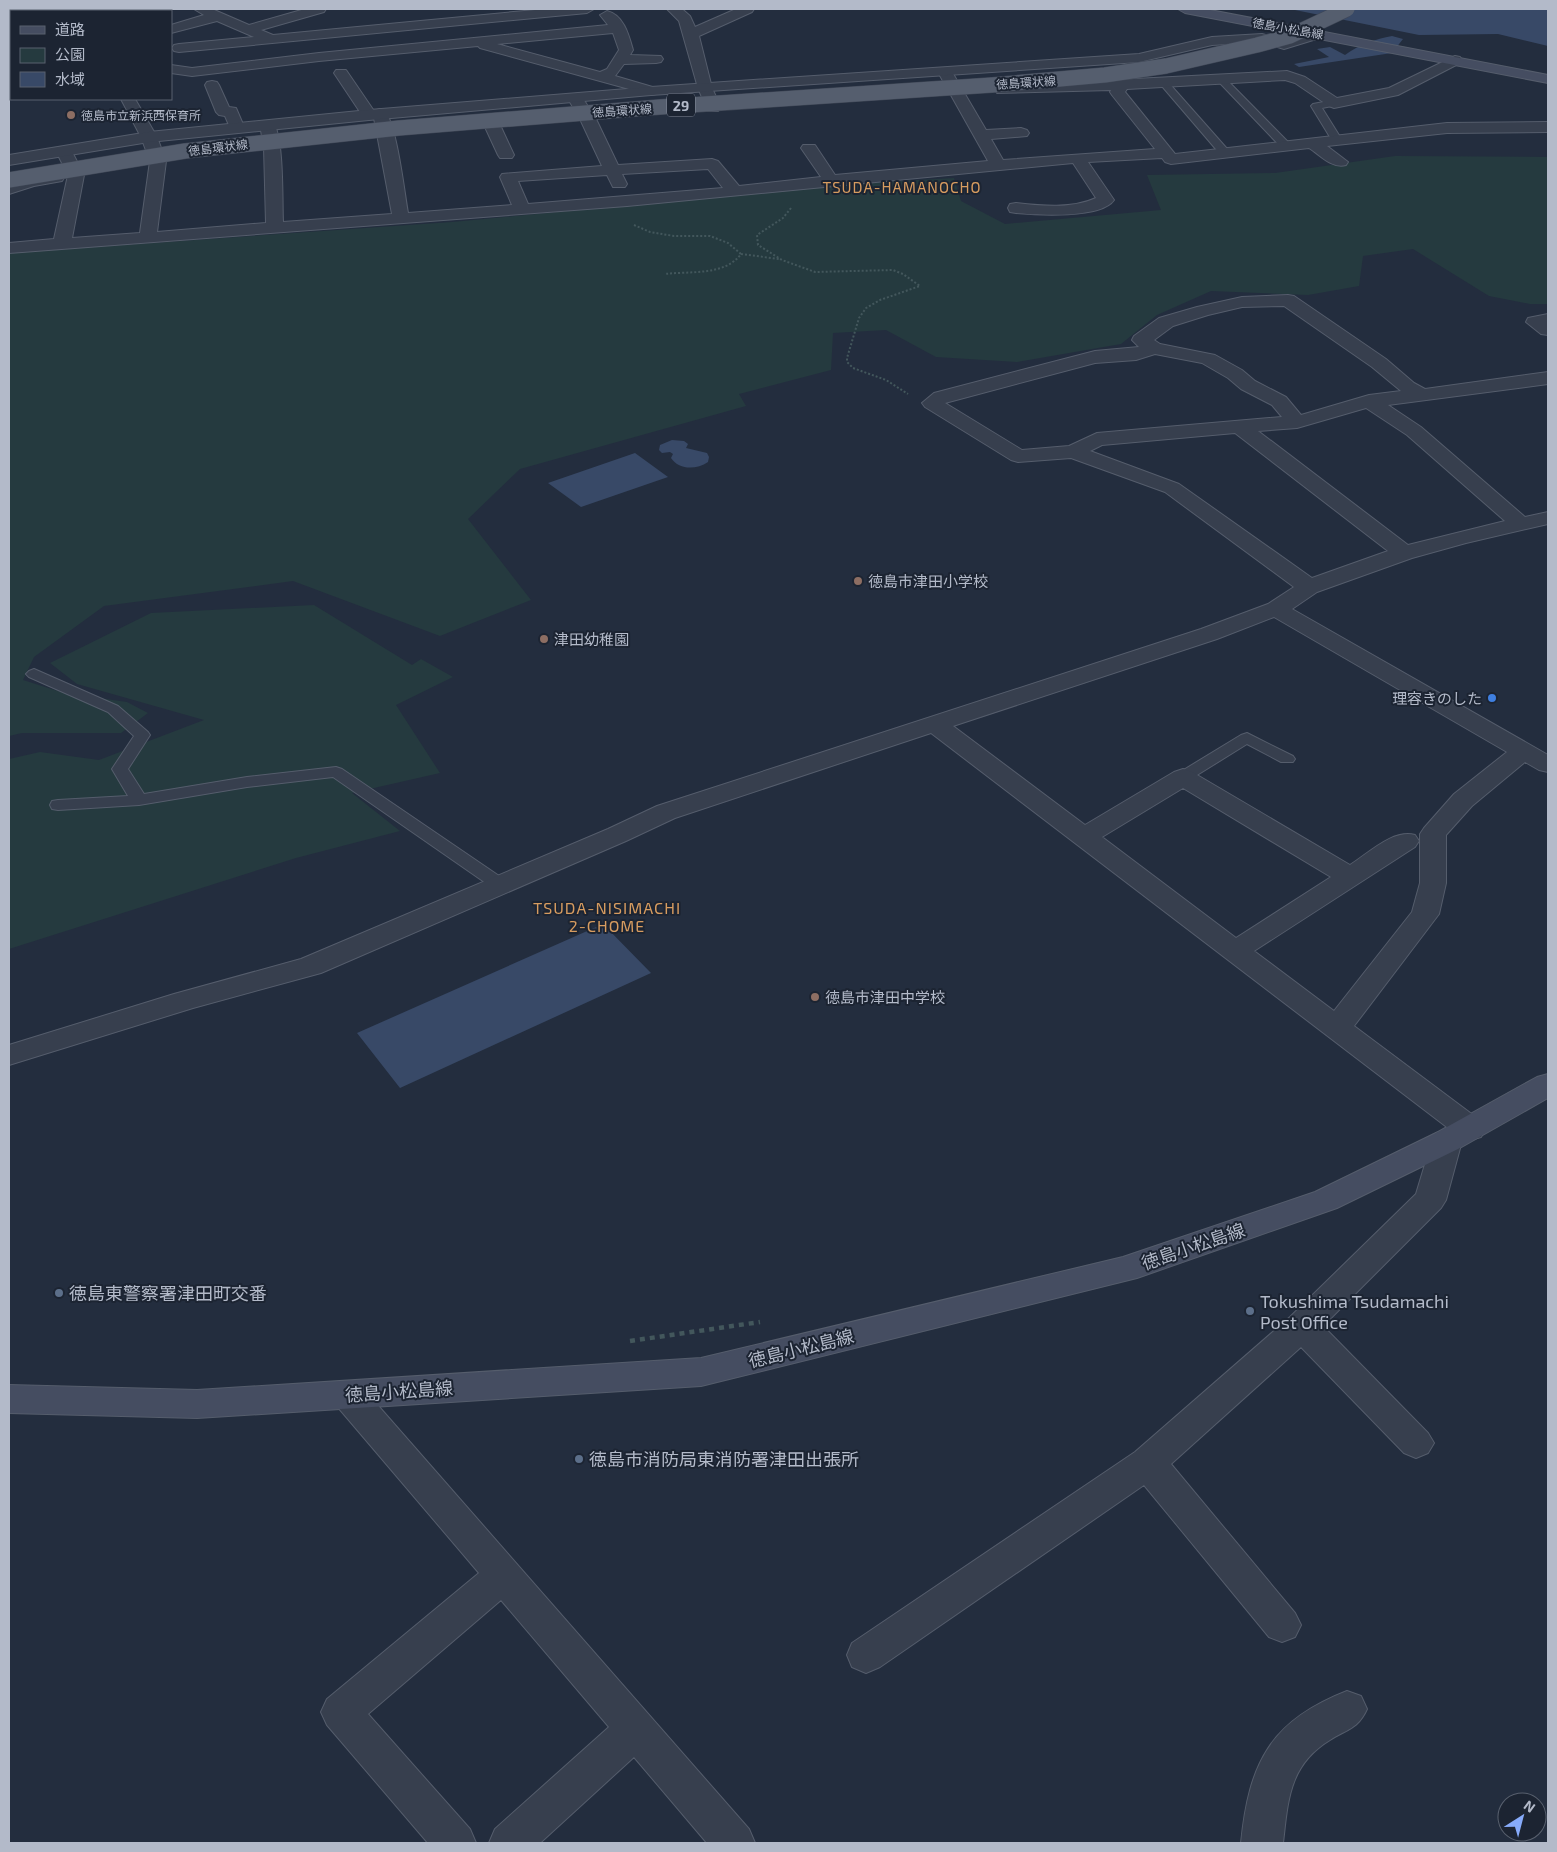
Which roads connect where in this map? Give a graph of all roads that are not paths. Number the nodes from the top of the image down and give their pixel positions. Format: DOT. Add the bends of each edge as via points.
graph roads {
  1 [pos="201,9"];
  2 [pos="319,9"];
  3 [pos="484,9"];
  4 [pos="584,9"];
  5 [pos="601,9"];
  6 [pos="674,9"];
  7 [pos="747,9"];
  8 [pos="1185,9"];
  9 [pos="1347,9"];
  10 [pos="298,11"];
  11 [pos="397,12"];
  12 [pos="1300,14"];
  13 [pos="218,16"];
  14 [pos="506,17"];
  15 [pos="430,25"];
  16 [pos="619,28"];
  17 [pos="172,29"];
  18 [pos="249,29"];
  19 [pos="352,32"];
  20 [pos="691,34"];
  21 [pos="1318,34"];
  22 [pos="274,40"];
  23 [pos="470,41"];
  24 [pos="174,46"];
  25 [pos="319,57"];
  26 [pos="656,59"];
  27 [pos="620,60"];
  28 [pos="1455,60"];
  29 [pos="172,69"];
  30 [pos="945,72"];
  31 [pos="341,74"];
  32 [pos="599,78"];
  33 [pos="1221,79"];
  34 [pos="1548,79"];
  35 [pos="1164,83"];
  36 [pos="212,85"];
  37 [pos="1122,85"];
  38 [pos="705,88"];
  39 [pos="651,91"];
  40 [pos="575,97"];
  41 [pos="961,99"];
  42 [pos="129,100"];
  43 [pos="1334,103"];
  44 [pos="984,106"];
  45 [pos="713,108"];
  46 [pos="374,115"];
  47 [pos="588,118"];
  48 [pos="268,125"];
  49 [pos="1548,126"];
  50 [pos="493,127"];
  51 [pos="237,129"];
  52 [pos="1150,132"];
  53 [pos="1021,133"];
  54 [pos="1131,133"];
  55 [pos="981,135"];
  56 [pos="386,136"];
  57 [pos="148,138"];
  58 [pos="1337,140"];
  59 [pos="1312,143"];
  60 [pos="1286,146"];
  61 [pos="272,147"];
  62 [pos="809,148"];
  63 [pos="64,151"];
  64 [pos="1166,152"];
  65 [pos="1226,152"];
  66 [pos="506,155"];
  67 [pos="1077,158"];
  68 [pos="9,160"];
  69 [pos="158,161"];
  70 [pos="1340,162"];
  71 [pos="998,165"];
  72 [pos="9,170"];
  73 [pos="612,170"];
  74 [pos="76,175"];
  75 [pos="9,180"];
  76 [pos="831,180"];
  77 [pos="9,189"];
  78 [pos="734,191"];
  79 [pos="627,202"];
  80 [pos="1016,208"];
  81 [pos="522,209"];
  82 [pos="401,219"];
  83 [pos="275,228"];
  84 [pos="148,238"];
  85 [pos="62,244"];
  86 [pos="10,258"];
  87 [pos="1548,320"];
  88 [pos="1548,330"];
  89 [pos="1154,348"];
  90 [pos="1548,378"];
  91 [pos="1422,395"];
  92 [pos="1369,401"];
  93 [pos="1297,422"];
  94 [pos="1240,427"];
  95 [pos="1073,452"];
  96 [pos="1548,518"];
  97 [pos="1520,523"];
  98 [pos="1404,553"];
  99 [pos="1309,587"];
  100 [pos="1276,609"];
  101 [pos="34,674"];
  102 [pos="935,724"];
  103 [pos="1524,751"];
  104 [pos="1287,759"];
  105 [pos="1548,765"];
  106 [pos="1183,777"];
  107 [pos="139,800"];
  108 [pos="58,805"];
  109 [pos="1084,837"];
  110 [pos="1406,841"];
  111 [pos="1351,877"];
  112 [pos="499,884"];
  113 [pos="1235,951"];
  114 [pos="1337,1028"];
  115 [pos="9,1055"];
  116 [pos="1548,1085"];
  117 [pos="1458,1135"];
  118 [pos="1302,1326"];
  119 [pos="348,1395"];
  120 [pos="9,1399"];
  121 [pos="1416,1443"];
  122 [pos="1148,1463"];
  123 [pos="504,1575"];
  124 [pos="1282,1625"];
  125 [pos="866,1655"];
  126 [pos="1347,1709"];
  127 [pos="636,1729"];
  128 [pos="455,1843"];
  129 [pos="510,1843"];
  130 [pos="734,1843"];
  131 [pos="1262,1843"];
  1 -- 13 [label="street"];
  2 -- 10 [label="street"];
  3 -- 14 [label="street"];
  4 -- 14 [label="street"];
  5 -- 16 [label="street"];
  6 -- 20 [label="street" via="685,19"];
  7 -- 20 [label="street"];
  8 -- 21 [label="main road, 徳島小松島線"];
  9 -- 75 [label="main road, 徳島環状線 / 29, bridge" via="1290,36 1173,65 1128,72 1010,84 390,129 177,152"];
  10 -- 18 [label="street"];
  10 -- 19 [label="street"];
  11 -- 15 [label="street"];
  12 -- 72 [label="main road, 徳島環状線 / 29" via="1221,43 1081,67 394,119 185,142"];
  13 -- 17 [label="street"];
  13 -- 18 [label="street"];
  14 -- 15 [label="street"];
  15 -- 19 [label="street"];
  15 -- 23 [label="street"];
  16 -- 23 [label="street"];
  16 -- 27 [label="street" via="626,50"];
  18 -- 22 [label="street"];
  19 -- 22 [label="street"];
  20 -- 38 [label="street"];
  21 -- 28 [label="main road, 徳島小松島線"];
  21 -- 30 [label="street" via="1284,45 1262,38 1212,40 1139,58"];
  22 -- 24 [label="street"];
  22 -- 25 [label="street"];
  23 -- 25 [label="street"];
  23 -- 32 [label="street"];
  25 -- 29 [label="street" via="192,72"];
  26 -- 27 [label="street"];
  27 -- 32 [label="street" via="612,72"];
  28 -- 34 [label="main road"];
  28 -- 43 [label="street" via="1393,92"];
  30 -- 38 [label="street"];
  30 -- 41 [label="street"];
  31 -- 46 [label="street"];
  32 -- 39 [label="street"];
  33 -- 35 [label="street"];
  33 -- 43 [label="street" via="1287,75"];
  33 -- 60 [label="lane"];
  35 -- 37 [label="street"];
  35 -- 65 [label="lane"];
  36 -- 51 [label="street" via="224,112 231,111"];
  37 -- 41 [label="street"];
  37 -- 52 [label="street" via="1117,92"];
  38 -- 39 [label="street"];
  38 -- 45 [label="street"];
  39 -- 40 [label="street"];
  40 -- 46 [label="street"];
  40 -- 47 [label="street"];
  41 -- 44 [label="street"];
  41 -- 45 [label="street"];
  41 -- 55 [label="street"];
  42 -- 57 [label="street"];
  43 -- 58 [label="lane" via="1316,106"];
  45 -- 47 [label="street"];
  46 -- 48 [label="street"];
  46 -- 56 [label="street"];
  47 -- 50 [label="street"];
  47 -- 73 [label="street"];
  48 -- 51 [label="street"];
  48 -- 61 [label="street"];
  49 -- 58 [label="street" via="1447,128"];
  50 -- 56 [label="street"];
  50 -- 66 [label="street"];
  51 -- 57 [label="street"];
  52 -- 54 [label="street"];
  52 -- 64 [label="street"];
  53 -- 55 [label="street"];
  55 -- 71 [label="street"];
  56 -- 61 [label="street"];
  56 -- 82 [label="street"];
  57 -- 63 [label="street"];
  57 -- 69 [label="street"];
  58 -- 59 [label="street"];
  59 -- 60 [label="street"];
  59 -- 70 [label="street"];
  60 -- 65 [label="street"];
  61 -- 69 [label="street"];
  61 -- 83 [label="street"];
  62 -- 76 [label="street"];
  63 -- 68 [label="street"];
  63 -- 74 [label="street"];
  64 -- 65 [label="street" via="1171,159"];
  64 -- 67 [label="street"];
  67 -- 71 [label="street"];
  67 -- 80 [label="street" via="1106,200 1096,205 1042,211"];
  69 -- 74 [label="street"];
  69 -- 84 [label="street"];
  71 -- 76 [label="street"];
  73 -- 78 [label="street" via="712,164"];
  73 -- 79 [label="street"];
  73 -- 81 [label="street" via="508,177"];
  74 -- 77 [label="street"];
  74 -- 85 [label="street"];
  76 -- 78 [label="street"];
  78 -- 79 [label="street"];
  79 -- 81 [label="street"];
  81 -- 82 [label="street"];
  82 -- 83 [label="street"];
  83 -- 84 [label="street"];
  84 -- 85 [label="street"];
  85 -- 86 [label="street"];
  87 -- 88 [label="street" via="1535,322"];
  89 -- 91 [label="street" via="1140,340 1166,322 1242,302 1288,300"];
  89 -- 93 [label="street" via="1208,359 1279,401"];
  89 -- 95 [label="street" via="1136,354 1095,357 941,397 932,403 1018,456"];
  90 -- 91 [label="street"];
  91 -- 92 [label="street"];
  92 -- 93 [label="street"];
  92 -- 97 [label="street" via="1414,431"];
  93 -- 94 [label="street"];
  94 -- 95 [label="street" via="1097,439"];
  94 -- 98 [label="street"];
  95 -- 99 [label="street" via="1172,488"];
  96 -- 97 [label="street"];
  97 -- 98 [label="street"];
  98 -- 99 [label="street"];
  99 -- 100 [label="street"];
  100 -- 102 [label="street"];
  100 -- 103 [label="street"];
  101 -- 107 [label="lane" via="113,709 142,735 120,769"];
  102 -- 109 [label="street"];
  102 -- 112 [label="street" via="666,812"];
  103 -- 105 [label="street"];
  103 -- 114 [label="street" via="1463,800 1433,834 1434,883 1425,914"];
  104 -- 106 [label="lane" via="1247,738"];
  106 -- 109 [label="street"];
  106 -- 111 [label="street"];
  107 -- 108 [label="lane"];
  107 -- 112 [label="lane" via="247,782 336,772"];
  109 -- 113 [label="street"];
  110 -- 111 [label="street"];
  111 -- 113 [label="street"];
  112 -- 115 [label="street" via="311,966"];
  113 -- 114 [label="street"];
  114 -- 117 [label="street"];
  116 -- 117 [label="main road, 徳島小松島線"];
  117 -- 118 [label="street" via="1430,1200"];
  117 -- 119 [label="main road, 徳島小松島線" via="1326,1200 1125,1269 701,1372"];
  118 -- 121 [label="street"];
  118 -- 122 [label="street"];
  119 -- 120 [label="main road, 徳島小松島線" via="197,1404"];
  119 -- 123 [label="street"];
  122 -- 124 [label="street"];
  122 -- 125 [label="street"];
  123 -- 127 [label="street"];
  123 -- 128 [label="street" via="341,1712"];
  126 -- 131 [label="street" via="1291,1746 1267,1802"];
  127 -- 129 [label="street"];
  127 -- 130 [label="street"];
}
